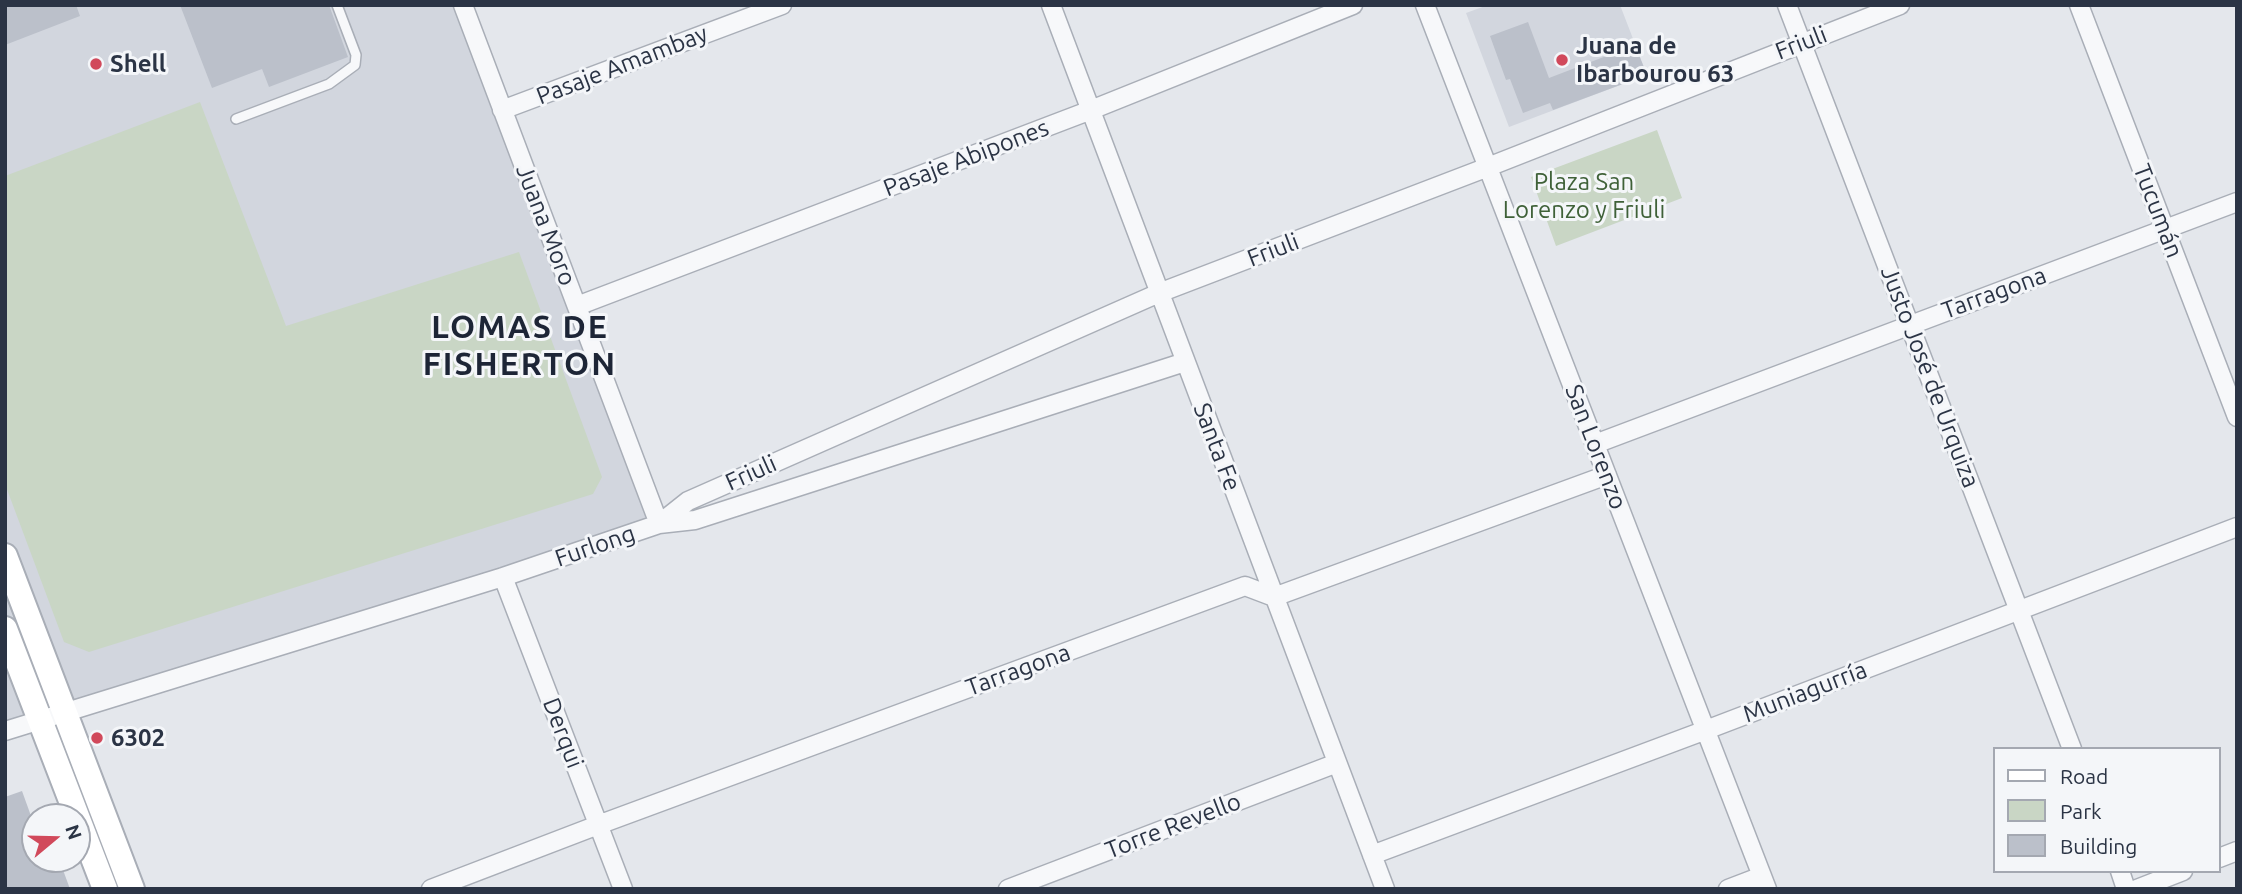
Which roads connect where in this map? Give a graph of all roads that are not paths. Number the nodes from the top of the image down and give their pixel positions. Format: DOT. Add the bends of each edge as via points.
graph roads {
  1 [pos="337,5"];
  2 [pos="463,5"];
  3 [pos="782,5"];
  4 [pos="1051,5"];
  5 [pos="1353,5"];
  6 [pos="1425,5"];
  7 [pos="1787,5"];
  8 [pos="1900,5"];
  9 [pos="2079,5"];
  10 [pos="1801,43"];
  11 [pos="502,110"];
  12 [pos="1091,110"];
  13 [pos="236,119"];
  14 [pos="1488,167"];
  15 [pos="2237,202"];
  16 [pos="2165,230"];
  17 [pos="1159,293"];
  18 [pos="577,306"];
  19 [pos="1909,324"];
  20 [pos="1185,362"];
  21 [pos="2237,417"];
  22 [pos="1595,444"];
  23 [pos="1607,475"];
  24 [pos="659,524"];
  25 [pos="2237,527"];
  26 [pos="5,556"];
  27 [pos="503,577"];
  28 [pos="1274,597"];
  29 [pos="2019,610"];
  30 [pos="5,629"];
  31 [pos="65,711"];
  32 [pos="40,719"];
  33 [pos="1706,730"];
  34 [pos="5,731"];
  35 [pos="2071,747"];
  36 [pos="1337,763"];
  37 [pos="598,825"];
  38 [pos="1372,855"];
  39 [pos="2178,873"];
  40 [pos="1765,882"];
  41 [pos="105,889"];
  42 [pos="132,889"];
  43 [pos="431,889"];
  44 [pos="623,889"];
  45 [pos="1009,889"];
  46 [pos="1385,889"];
  47 [pos="1728,889"];
  48 [pos="2137,889"];
  1 -- 13 [label="lane" via="356,55 355,65 329,84"];
  2 -- 11 [label="street, Juana Moro"];
  3 -- 11 [label="street, Pasaje Amambay"];
  4 -- 12 [label="street, Santa Fe"];
  5 -- 12 [label="street, Pasaje Abipones"];
  6 -- 14 [label="street, San Lorenzo"];
  7 -- 10 [label="street, Justo José de Urquiza"];
  8 -- 10 [label="street, Friuli"];
  9 -- 16 [label="street, Tucumán"];
  10 -- 14 [label="street, Friuli"];
  10 -- 19 [label="street, Justo José de Urquiza"];
  11 -- 18 [label="street, Juana Moro"];
  12 -- 17 [label="street, Santa Fe"];
  12 -- 18 [label="street, Pasaje Abipones"];
  14 -- 17 [label="street, Friuli"];
  14 -- 22 [label="street, San Lorenzo"];
  15 -- 16 [label="street, Tarragona"];
  16 -- 19 [label="street, Tarragona"];
  16 -- 21 [label="street, Tucumán"];
  17 -- 20 [label="street, Santa Fe"];
  17 -- 24 [label="street, Friuli" via="688,501"];
  18 -- 24 [label="street, Juana Moro"];
  19 -- 22 [label="street, Tarragona"];
  19 -- 29 [label="street, Justo José de Urquiza"];
  20 -- 24 [label="street, Furlong" via="695,520"];
  20 -- 28 [label="street, Santa Fe"];
  22 -- 23 [label="street, San Lorenzo"];
  23 -- 28 [label="street"];
  23 -- 33 [label="street, San Lorenzo"];
  24 -- 27 [label="street, Furlong"];
  25 -- 29 [label="street, Muniagurría"];
  26 -- 31 [label="main road"];
  27 -- 31 [label="street, Furlong"];
  27 -- 37 [label="street, Derqui"];
  28 -- 36 [label="street, Santa Fe"];
  28 -- 37 [label="street, Tarragona" via="1245,586"];
  29 -- 33 [label="street, Muniagurría"];
  29 -- 35 [label="street, Justo José de Urquiza"];
  30 -- 32 [label="main road"];
  31 -- 32 [label="street, Furlong"];
  31 -- 42 [label="main road"];
  32 -- 34 [label="street, Furlong"];
  32 -- 41 [label="main road"];
  33 -- 38 [label="street, Muniagurría"];
  33 -- 40 [label="street, San Lorenzo"];
  36 -- 38 [label="street, Santa Fe"];
  36 -- 45 [label="street, Torre Revello"];
  37 -- 43 [label="street, Tarragona"];
  37 -- 44 [label="street, Derqui"];
  38 -- 46 [label="street, Santa Fe"];
  39 -- 48 [label="street"];
  40 -- 47 [label="street"];
}
